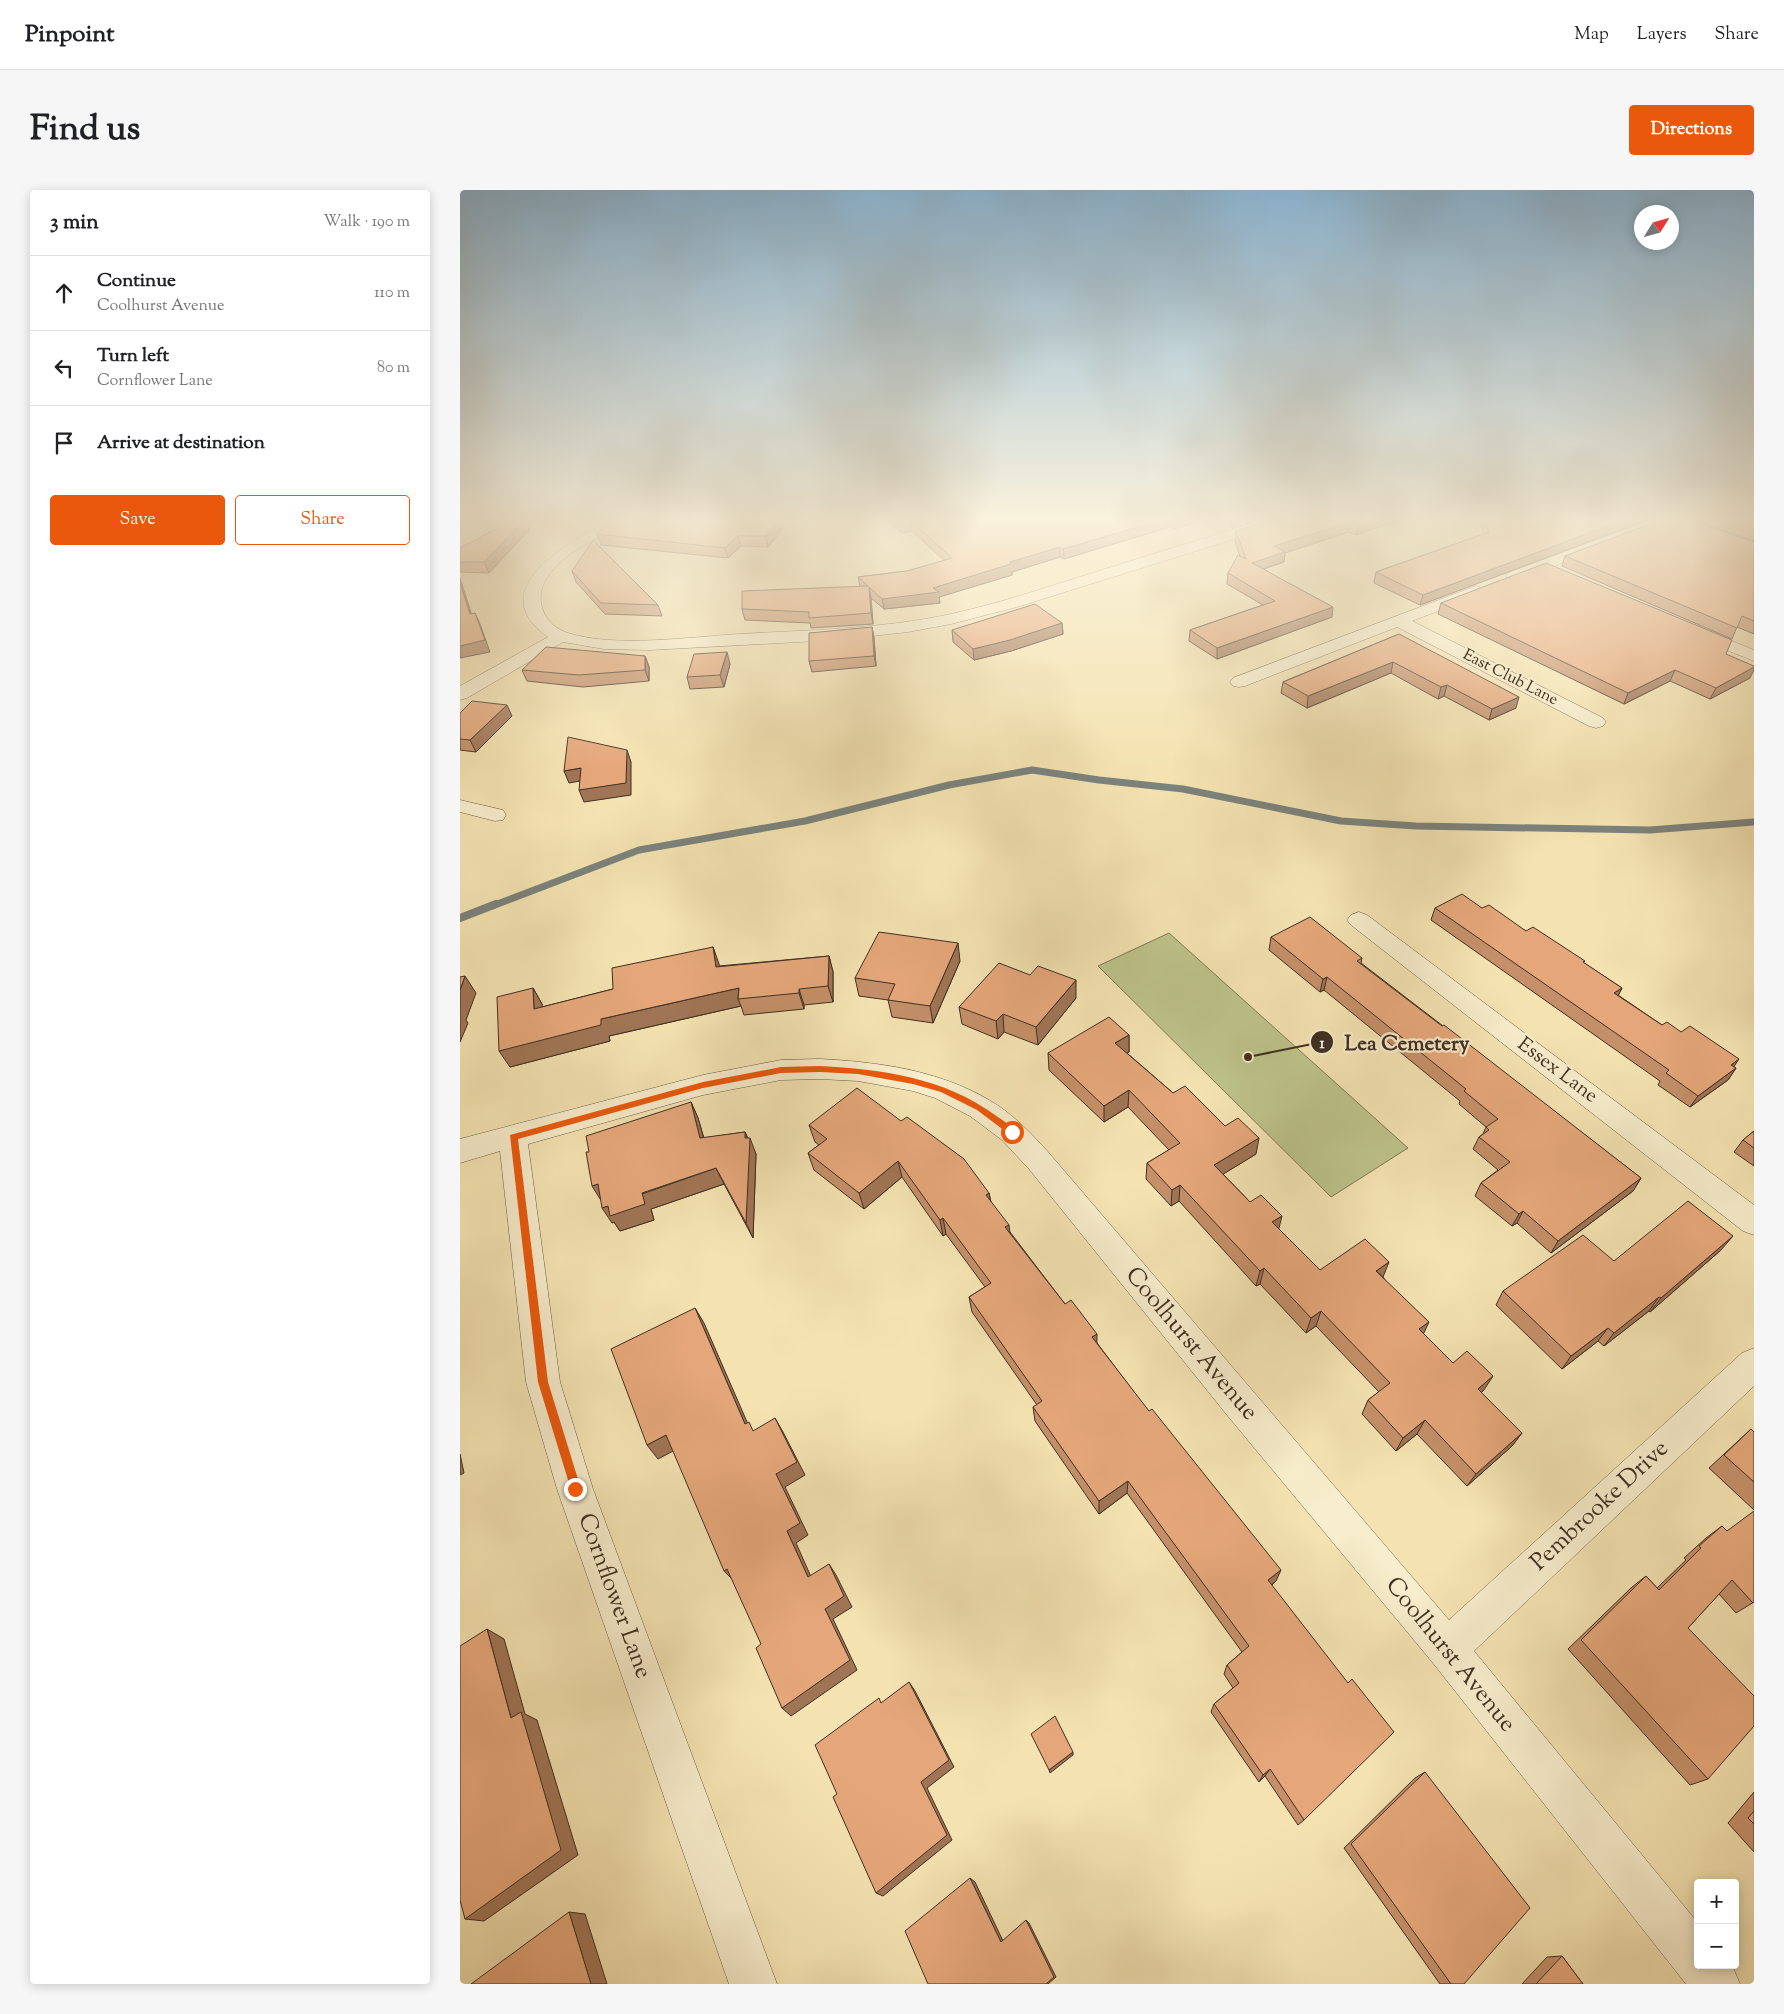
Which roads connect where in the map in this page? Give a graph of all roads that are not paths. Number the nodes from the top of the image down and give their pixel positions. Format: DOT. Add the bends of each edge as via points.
graph roads {
  1 [pos="533,601"];
  2 [pos="1020,601"];
  3 [pos="1449,601"];
  4 [pos="1398,621"];
  5 [pos="1681,625"];
  6 [pos="561,636"];
  7 [pos="1754,656"];
  8 [pos="1239,682"];
  9 [pos="460,694"];
  10 [pos="1596,722"];
  11 [pos="460,806"];
  12 [pos="495,814"];
  13 [pos="1359,920"];
  14 [pos="513,1137"];
  15 [pos="460,1150"];
  16 [pos="1754,1222"];
  17 [pos="1754,1364"];
  18 [pos="1447,1649"];
  19 [pos="1694,1956"];
  20 [pos="1704,1969"];
  21 [pos="753,1984"];
  22 [pos="1716,1984"];
  1 -- 6 [label="street" via="538,620"];
  2 -- 6 [label="street" via="930,624 849,633 610,644"];
  3 -- 4 [label="street"];
  4 -- 8 [label="street"];
  4 -- 10 [label="street, East Club Lane"];
  5 -- 7 [label="street"];
  6 -- 9 [label="street"];
  11 -- 12 [label="street"];
  13 -- 16 [label="street, Essex Lane"];
  14 -- 15 [label="street, Coolhurst Avenue"];
  14 -- 18 [label="street, Coolhurst Avenue" via="703,1085 781,1070 858,1071 913,1081 944,1090 980,1108 1012,1132 1039,1160"];
  14 -- 21 [label="street, Cornflower Lane" via="543,1382 575,1489"];
  17 -- 18 [label="street, Pembrooke Drive"];
  18 -- 19 [label="street, Coolhurst Avenue"];
  20 -- 22 [label="street"];
}
